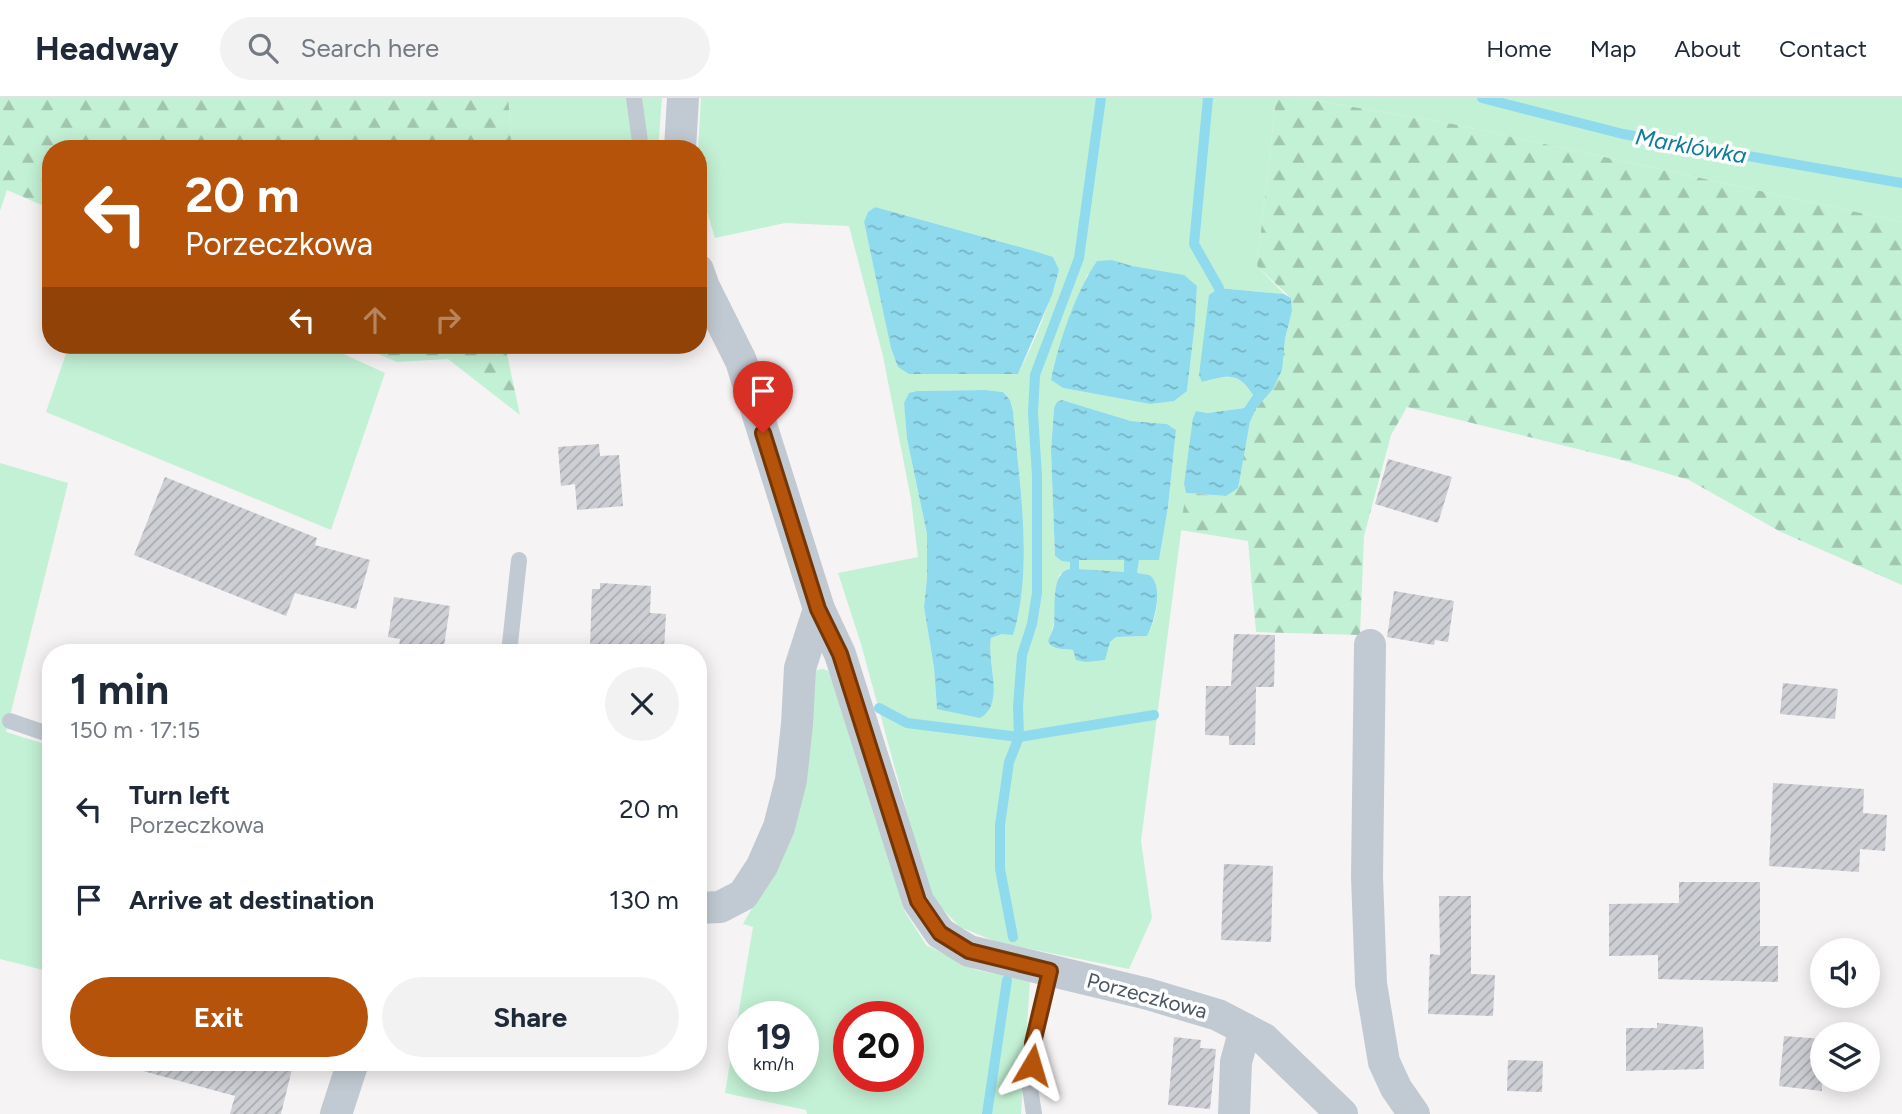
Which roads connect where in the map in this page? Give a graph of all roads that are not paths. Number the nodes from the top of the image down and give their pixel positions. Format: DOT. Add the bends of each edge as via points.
graph roads {
  1 [pos="634,98"];
  2 [pos="683,98"];
  3 [pos="640,140"];
  4 [pos="681,140"];
  5 [pos="707,290"];
  6 [pos="519,560"];
  7 [pos="818,609"];
  8 [pos="510,644"];
  9 [pos="1370,645"];
  10 [pos="10,721"];
  11 [pos="42,732"];
  12 [pos="707,908"];
  13 [pos="1050,971"];
  14 [pos="1245,1029"];
  15 [pos="350,1071"];
  16 [pos="336,1114"];
  17 [pos="1034,1114"];
  18 [pos="1234,1114"];
  19 [pos="1342,1114"];
  20 [pos="1414,1114"];
  1 -- 3 [label="lane"];
  2 -- 4 [label="street"];
  5 -- 7 [label="street, Porzeczkowa" via="741,361"];
  6 -- 8 [label="lane"];
  7 -- 12 [label="street" via="800,668 791,780 779,827 743,895 720,907"];
  7 -- 13 [label="street, Porzeczkowa" via="840,654 918,901 940,933 969,951"];
  9 -- 20 [label="street" via="1367,877 1371,984 1384,1062"];
  10 -- 11 [label="lane"];
  13 -- 14 [label="street, Porzeczkowa" via="1218,1015"];
  13 -- 17 [label="lane" via="1033,1043 1030,1088"];
  14 -- 18 [label="street" via="1236,1062"];
  14 -- 19 [label="street, Porzeczkowa" via="1264,1038"];
  15 -- 16 [label="street"];
}
